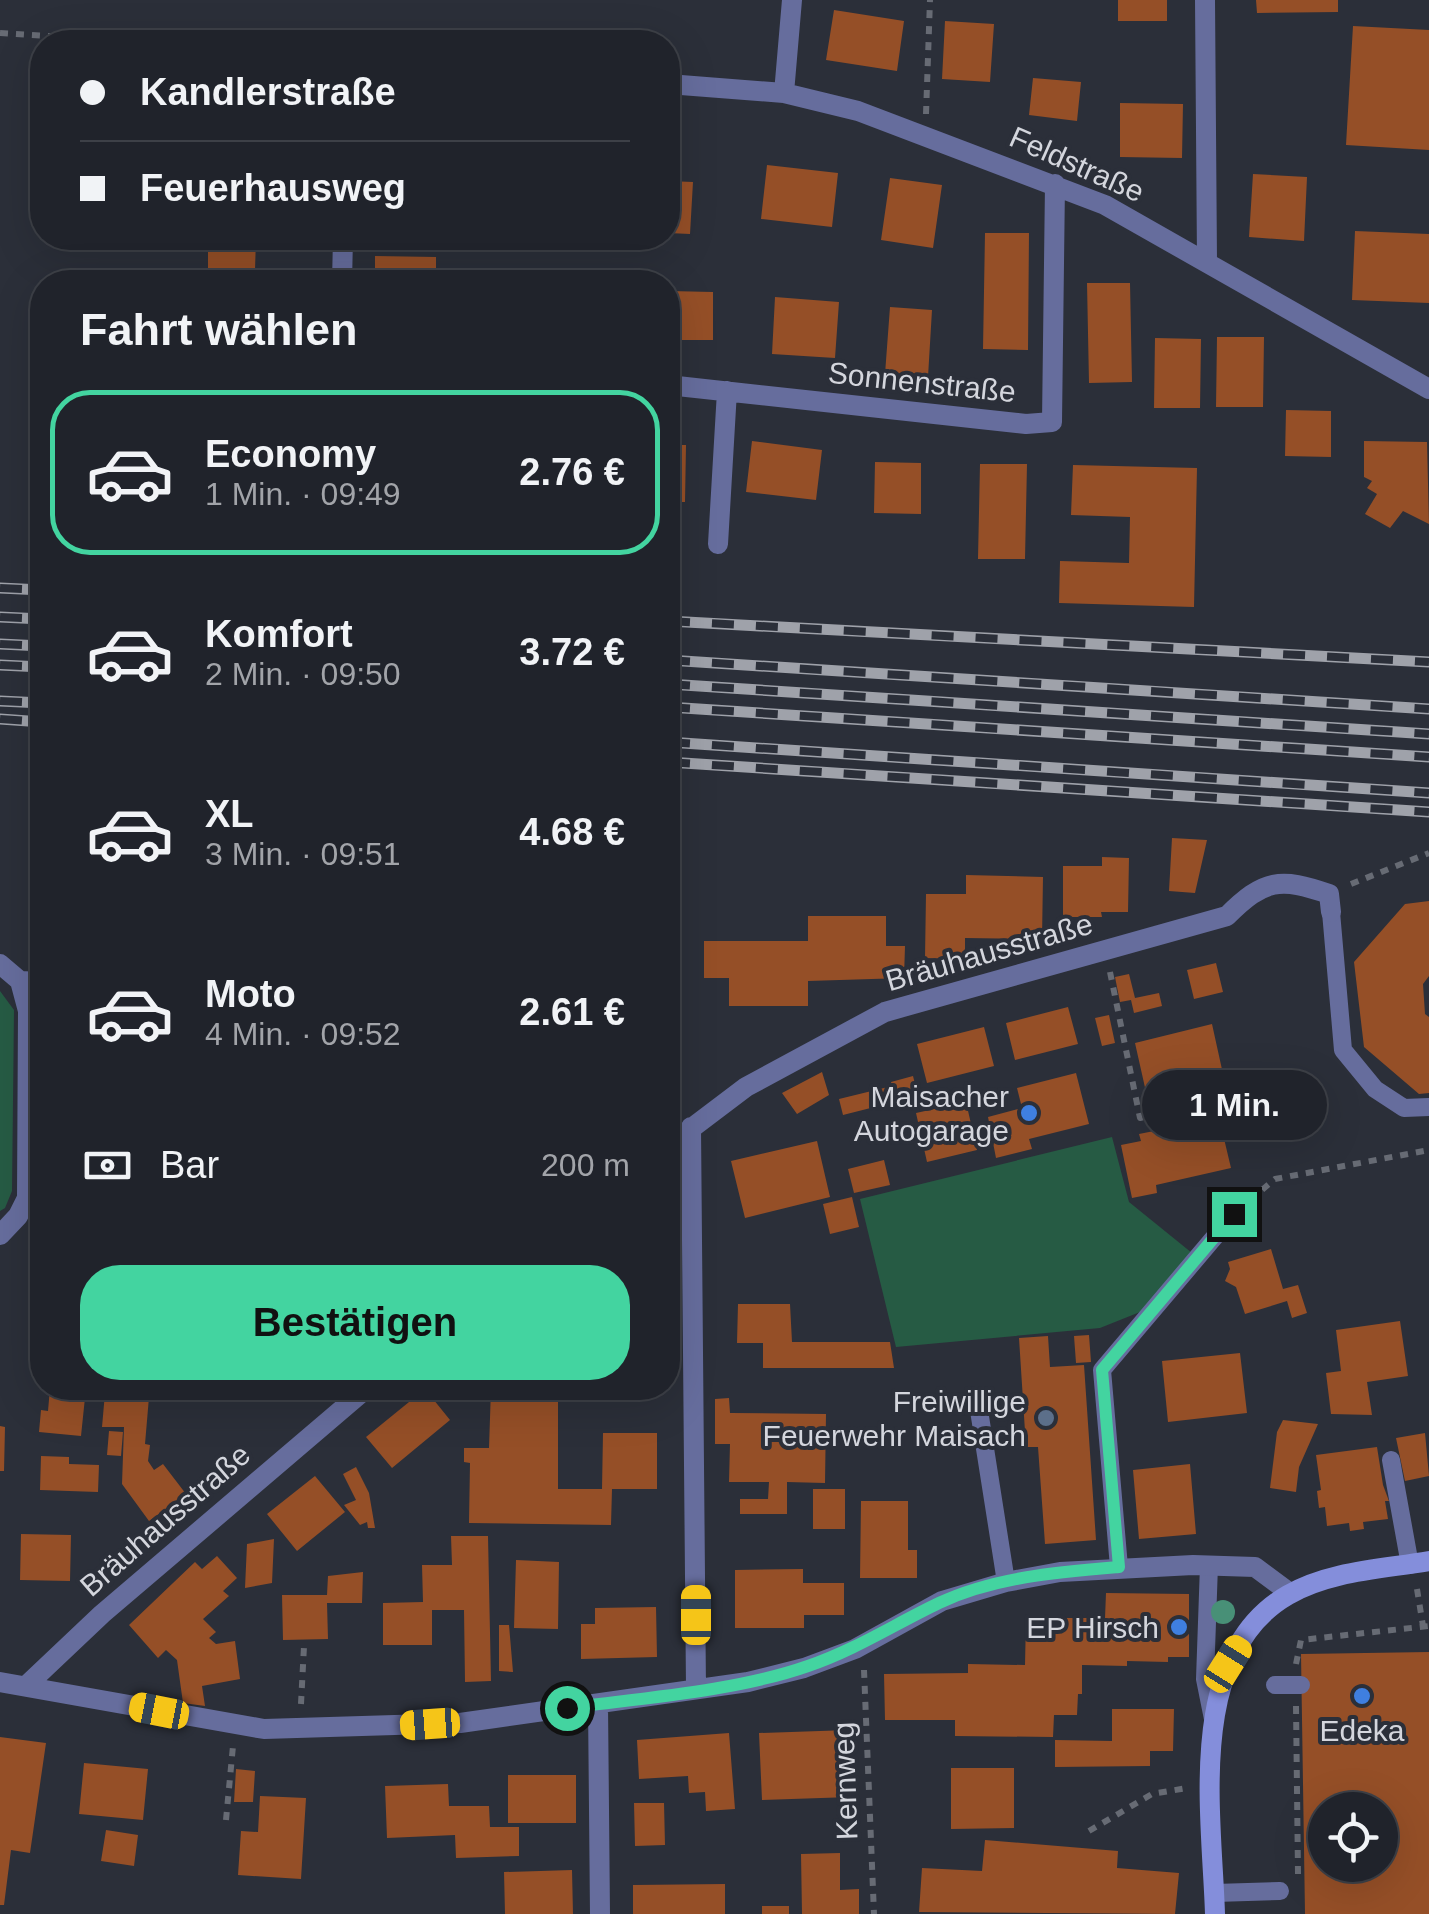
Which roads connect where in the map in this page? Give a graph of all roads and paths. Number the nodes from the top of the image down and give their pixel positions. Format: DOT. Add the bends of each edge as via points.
graph roads {
  1 [pos="792,0"];
  2 [pos="930,0"];
  3 [pos="1205,0"];
  4 [pos="0,33"];
  5 [pos="30,35"];
  6 [pos="680,85"];
  7 [pos="784,93"];
  8 [pos="925,135"];
  9 [pos="1055,184"];
  10 [pos="1207,262"];
  11 [pos="680,386"];
  12 [pos="1429,389"];
  13 [pos="727,392"];
  14 [pos="718,544"];
  15 [pos="1429,853"];
  16 [pos="1330,903"];
  17 [pos="1106,950"];
  18 [pos="0,964"];
  19 [pos="20,982"];
  20 [pos="30,982"];
  21 [pos="1228,1096"];
  22 [pos="1429,1107"];
  23 [pos="692,1127"];
  24 [pos="680,1136"];
  25 [pos="1429,1150"];
  26 [pos="1234,1214"];
  27 [pos="0,1235"];
  28 [pos="339,1400"];
  29 [pos="352,1400"];
  30 [pos="978,1404"];
  31 [pos="339,1410"];
  32 [pos="1391,1460"];
  33 [pos="1420,1563"];
  34 [pos="1209,1566"];
  35 [pos="1119,1567"];
  36 [pos="1006,1582"];
  37 [pos="1418,1589"];
  38 [pos="1290,1594"];
  39 [pos="1426,1626"];
  40 [pos="304,1646"];
  41 [pos="862,1646"];
  42 [pos="0,1682"];
  43 [pos="26,1685"];
  44 [pos="1275,1685"];
  45 [pos="1298,1685"];
  46 [pos="696,1689"];
  47 [pos="598,1704"];
  48 [pos="1213,1720"];
  49 [pos="234,1726"];
  50 [pos="300,1729"];
  51 [pos="1210,1786"];
  52 [pos="226,1820"];
  53 [pos="1089,1831"];
  54 [pos="1298,1878"];
  55 [pos="1280,1891"];
  56 [pos="1215,1904"];
  57 [pos="600,1914"];
  58 [pos="874,1914"];
  1 -- 7 [label="street"];
  2 -- 8 [label="path"];
  3 -- 10 [label="street"];
  4 -- 5 [label="path"];
  6 -- 7 [label="street, Feldstraße"];
  7 -- 8 [label="street, Feldstraße"];
  8 -- 9 [label="street, Feldstraße"];
  9 -- 10 [label="street, Feldstraße" via="1105,204"];
  9 -- 13 [label="street, Sonnenstraße" via="1052,422"];
  10 -- 12 [label="street, Feldstraße"];
  11 -- 13 [label="street, Sonnenstraße"];
  13 -- 14 [label="street"];
  15 -- 16 [label="path"];
  16 -- 17 [label="street, Bräuhausstraße" via="1291,881 1250,893 1227,916"];
  16 -- 22 [label="lane" via="1343,1050 1376,1089 1404,1108"];
  17 -- 21 [label="path" via="1140,1118"];
  17 -- 23 [label="street, Bräuhausstraße" via="885,1012 746,1087"];
  18 -- 19 [label="street"];
  19 -- 20 [label="street"];
  19 -- 27 [label="street" via="28,1011 28,1198"];
  23 -- 24 [label="street, Bräuhausstraße"];
  23 -- 46 [label="street"];
  25 -- 26 [label="path" via="1274,1179"];
  26 -- 35 [label="lane" via="1102,1370"];
  28 -- 31 [label="street"];
  29 -- 31 [label="street, Bräuhausstraße"];
  30 -- 36 [label="lane"];
  31 -- 43 [label="street, Bräuhausstraße"];
  32 -- 33 [label="lane"];
  33 -- 38 [label="street" via="1324,1580"];
  34 -- 35 [label="street"];
  34 -- 38 [label="street" via="1255,1567"];
  34 -- 48 [label="lane" via="1205,1679"];
  35 -- 36 [label="street"];
  36 -- 41 [label="street" via="942,1602"];
  37 -- 39 [label="path"];
  38 -- 48 [label="street" via="1262,1612 1228,1664"];
  39 -- 45 [label="path" via="1301,1640"];
  40 -- 50 [label="path"];
  41 -- 46 [label="street" via="804,1668"];
  41 -- 58 [label="path, Kernweg"];
  42 -- 43 [label="street"];
  43 -- 49 [label="street"];
  44 -- 45 [label="lane"];
  45 -- 54 [label="path"];
  46 -- 47 [label="street"];
  47 -- 50 [label="street" via="460,1722"];
  47 -- 57 [label="street"];
  48 -- 51 [label="street"];
  49 -- 50 [label="street"];
  49 -- 52 [label="path"];
  51 -- 53 [label="path" via="1152,1794"];
  51 -- 56 [label="street"];
  55 -- 56 [label="lane"];
}
